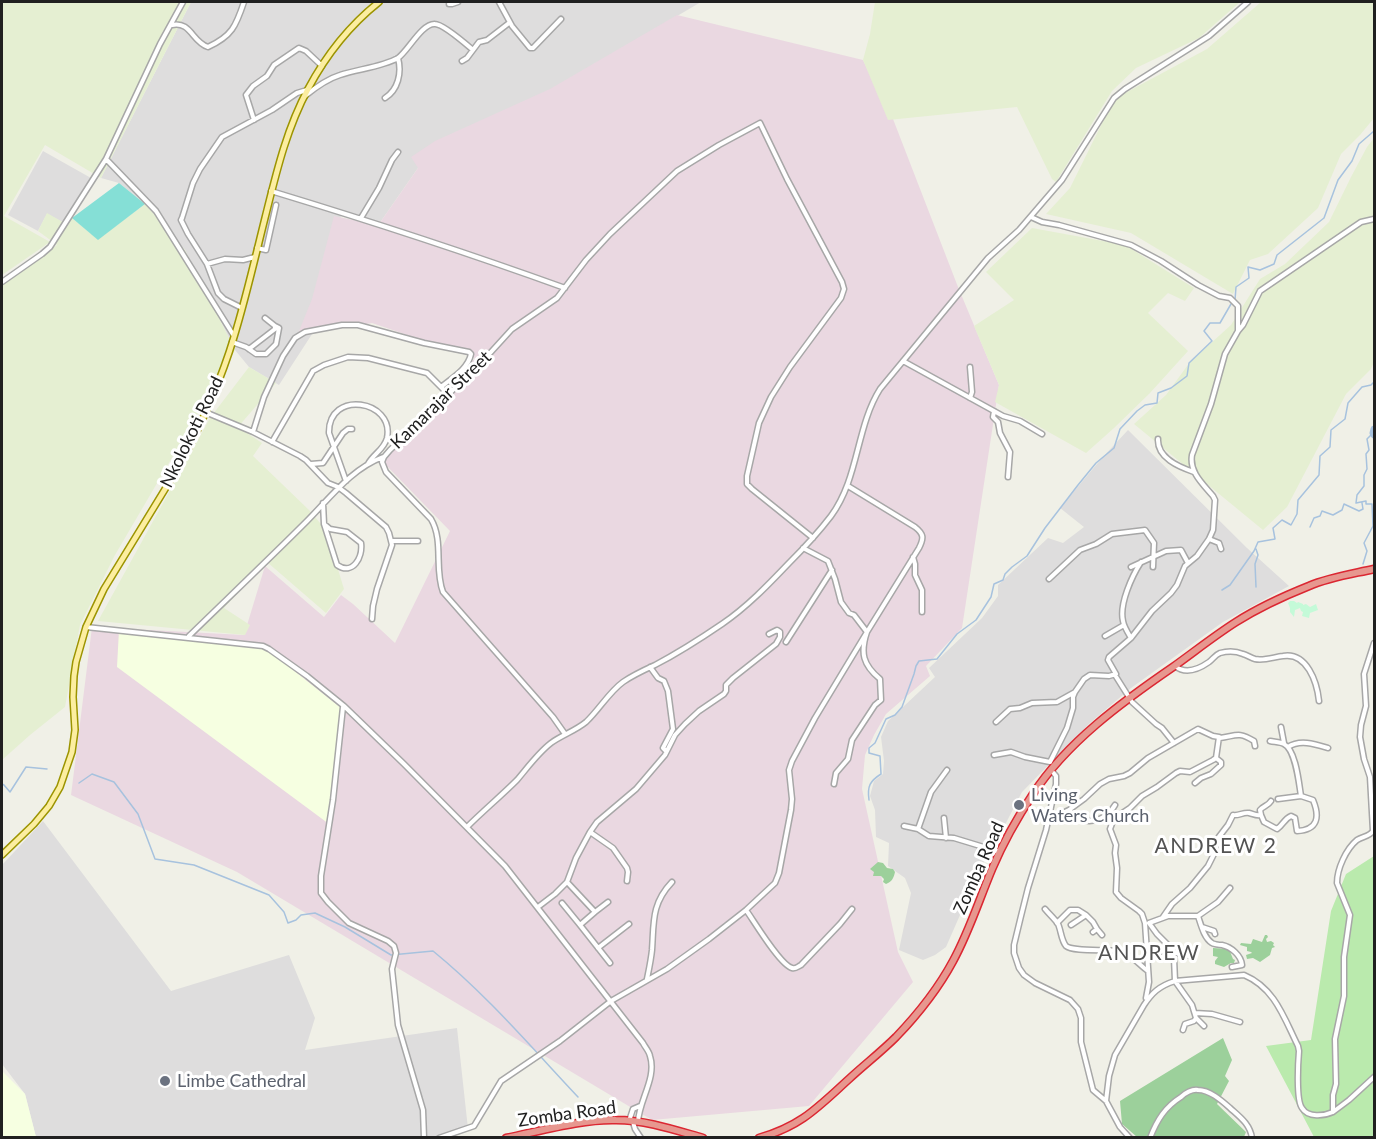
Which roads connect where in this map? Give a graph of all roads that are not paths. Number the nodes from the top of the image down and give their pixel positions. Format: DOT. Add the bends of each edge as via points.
graph roads {
  1 [pos="183,2"];
  2 [pos="244,2"];
  3 [pos="379,2"];
  4 [pos="458,2"];
  5 [pos="499,2"];
  6 [pos="1248,2"];
  7 [pos="449,4"];
  8 [pos="561,19"];
  9 [pos="509,23"];
  10 [pos="171,25"];
  11 [pos="473,50"];
  12 [pos="398,58"];
  13 [pos="462,61"];
  14 [pos="322,66"];
  15 [pos="308,90"];
  16 [pos="304,96"];
  17 [pos="385,98"];
  18 [pos="254,120"];
  19 [pos="398,152"];
  20 [pos="106,159"];
  21 [pos="271,192"];
  22 [pos="276,205"];
  23 [pos="1031,217"];
  24 [pos="361,218"];
  25 [pos="1374,219"];
  26 [pos="257,248"];
  27 [pos="255,257"];
  28 [pos="207,264"];
  29 [pos="2,282"];
  30 [pos="565,288"];
  31 [pos="242,308"];
  32 [pos="265,318"];
  33 [pos="275,326"];
  34 [pos="1238,331"];
  35 [pos="233,339"];
  36 [pos="249,349"];
  37 [pos="903,361"];
  38 [pos="970,367"];
  39 [pos="441,387"];
  40 [pos="448,394"];
  41 [pos="970,398"];
  42 [pos="994,411"];
  43 [pos="205,412"];
  44 [pos="352,429"];
  45 [pos="253,432"];
  46 [pos="1042,434"];
  47 [pos="1158,439"];
  48 [pos="272,442"];
  49 [pos="333,447"];
  50 [pos="384,457"];
  51 [pos="310,464"];
  52 [pos="368,464"];
  53 [pos="1194,472"];
  54 [pos="1008,477"];
  55 [pos="346,481"];
  56 [pos="848,486"];
  57 [pos="338,487"];
  58 [pos="323,503"];
  59 [pos="324,524"];
  60 [pos="813,538"];
  61 [pos="1209,539"];
  62 [pos="392,541"];
  63 [pos="418,542"];
  64 [pos="804,548"];
  65 [pos="1221,549"];
  66 [pos="913,557"];
  67 [pos="1153,557"];
  68 [pos="1141,562"];
  69 [pos="1188,563"];
  70 [pos="1131,567"];
  71 [pos="1153,567"];
  72 [pos="1374,569"];
  73 [pos="832,570"];
  74 [pos="1049,579"];
  75 [pos="922,612"];
  76 [pos="372,619"];
  77 [pos="1124,626"];
  78 [pos="86,627"];
  79 [pos="867,632"];
  80 [pos="769,634"];
  81 [pos="1105,636"];
  82 [pos="188,637"];
  83 [pos="1131,638"];
  84 [pos="786,642"];
  85 [pos="1374,643"];
  86 [pos="1175,666"];
  87 [pos="650,667"];
  88 [pos="1115,675"];
  89 [pos="1075,692"];
  90 [pos="1128,698"];
  91 [pos="1319,701"];
  92 [pos="344,706"];
  93 [pos="996,722"];
  94 [pos="1281,727"];
  95 [pos="565,734"];
  96 [pos="1219,737"];
  97 [pos="1270,741"];
  98 [pos="1174,743"];
  99 [pos="1284,743"];
  100 [pos="1256,746"];
  101 [pos="1288,747"];
  102 [pos="1328,748"];
  103 [pos="666,751"];
  104 [pos="994,755"];
  105 [pos="1216,758"];
  106 [pos="1052,765"];
  107 [pos="947,770"];
  108 [pos="1195,783"];
  109 [pos="834,784"];
  110 [pos="1301,796"];
  111 [pos="1278,799"];
  112 [pos="1271,801"];
  113 [pos="1115,805"];
  114 [pos="1070,810"];
  115 [pos="1109,815"];
  116 [pos="1261,815"];
  117 [pos="944,818"];
  118 [pos="1048,820"];
  119 [pos="1112,820"];
  120 [pos="904,826"];
  121 [pos="467,827"];
  122 [pos="918,829"];
  123 [pos="591,832"];
  124 [pos="946,838"];
  125 [pos="1000,852"];
  126 [pos="2,855"];
  127 [pos="627,881"];
  128 [pos="567,882"];
  129 [pos="672,882"];
  130 [pos="1230,888"];
  131 [pos="608,902"];
  132 [pos="562,903"];
  133 [pos="538,907"];
  134 [pos="852,909"];
  135 [pos="1045,909"];
  136 [pos="746,910"];
  137 [pos="596,912"];
  138 [pos="1086,915"];
  139 [pos="1198,916"];
  140 [pos="1163,917"];
  141 [pos="1057,923"];
  142 [pos="1147,923"];
  143 [pos="628,924"];
  144 [pos="580,925"];
  145 [pos="1071,925"];
  146 [pos="1201,927"];
  147 [pos="1215,934"];
  148 [pos="1102,935"];
  149 [pos="598,948"];
  150 [pos="1148,948"];
  151 [pos="1170,949"];
  152 [pos="1191,956"];
  153 [pos="610,963"];
  154 [pos="1232,967"];
  155 [pos="1149,971"];
  156 [pos="647,980"];
  157 [pos="1175,981"];
  158 [pos="611,1001"];
  159 [pos="1144,1005"];
  160 [pos="1196,1015"];
  161 [pos="1240,1022"];
  162 [pos="1204,1026"];
  163 [pos="1183,1030"];
  164 [pos="1374,1077"];
  165 [pos="1106,1101"];
  166 [pos="640,1106"];
  167 [pos="1333,1112"];
  168 [pos="633,1121"];
  169 [pos="424,1137"];
  170 [pos="440,1137"];
  171 [pos="506,1137"];
  172 [pos="642,1137"];
  173 [pos="703,1137"];
  174 [pos="759,1137"];
  175 [pos="1130,1137"];
  176 [pos="1150,1137"];
  177 [pos="1252,1137"];
  1 -- 10 [label="street"];
  2 -- 10 [label="street" via="230,33 208,47 185,26"];
  3 -- 14 [label="main road, Nkolokoti Road" via="354,25"];
  4 -- 7 [label="street"];
  5 -- 9 [label="street"];
  6 -- 23 [label="street" via="1209,36 1114,98 1062,180"];
  8 -- 9 [label="street" via="532,48"];
  9 -- 11 [label="street"];
  10 -- 20 [label="street"];
  11 -- 12 [label="street" via="435,24 420,33"];
  11 -- 13 [label="street"];
  12 -- 16 [label="street" via="336,76"];
  12 -- 17 [label="street" via="397,84"];
  14 -- 15 [label="main road, Nkolokoti Road"];
  14 -- 18 [label="street" via="299,48 274,65 246,95"];
  15 -- 16 [label="main road, Nkolokoti Road"];
  15 -- 18 [label="street"];
  16 -- 21 [label="main road, Nkolokoti Road"];
  18 -- 28 [label="street" via="218,142 197,175 182,218"];
  19 -- 24 [label="street"];
  20 -- 29 [label="street" via="50,247"];
  20 -- 35 [label="street" via="156,210"];
  21 -- 24 [label="street"];
  21 -- 26 [label="main road, Nkolokoti Road"];
  22 -- 26 [label="street" via="266,250"];
  23 -- 34 [label="street" via="1131,245 1198,285 1230,298 1238,307"];
  23 -- 37 [label="street" via="988,258"];
  24 -- 30 [label="street"];
  25 -- 34 [label="street" via="1361,222 1260,291"];
  26 -- 27 [label="main road, Nkolokoti Road"];
  27 -- 28 [label="street"];
  27 -- 31 [label="main road, Nkolokoti Road"];
  28 -- 31 [label="street" via="221,296"];
  30 -- 40 [label="street, Kamarajar Street" via="512,329"];
  30 -- 60 [label="street, Kamarajar Street" via="607,236 677,171 760,123 844,289 771,397 759,423 747,476 752,489"];
  31 -- 35 [label="main road, Nkolokoti Road"];
  32 -- 33 [label="street"];
  33 -- 36 [label="street"];
  33 -- 36 [label="street" via="279,328 276,344 268,352 256,354"];
  34 -- 53 [label="street" via="1225,354 1192,455"];
  35 -- 36 [label="street"];
  35 -- 43 [label="main road, Nkolokoti Road"];
  37 -- 41 [label="street"];
  37 -- 56 [label="street" via="875,398"];
  38 -- 41 [label="street"];
  39 -- 40 [label="street"];
  39 -- 45 [label="street" via="458,375 469,361 469,352 358,325 304,332 283,356"];
  39 -- 48 [label="street" via="427,373 348,357 315,369"];
  40 -- 50 [label="street, Kamarajar Street"];
  41 -- 42 [label="street"];
  42 -- 46 [label="street"];
  42 -- 54 [label="street" via="993,417 1010,452"];
  43 -- 45 [label="street"];
  43 -- 78 [label="main road, Nkolokoti Road" via="181,463 104,589"];
  44 -- 49 [label="street" via="343,433"];
  45 -- 48 [label="street"];
  47 -- 53 [label="street" via="1158,446 1168,460"];
  48 -- 51 [label="street"];
  49 -- 51 [label="street" via="323,463"];
  49 -- 52 [label="street" via="328,426 339,409 354,404 376,410 384,419 387,439"];
  49 -- 55 [label="street"];
  50 -- 52 [label="street"];
  50 -- 95 [label="street, Kamarajar Street" via="386,472 434,525 443,592"];
  51 -- 57 [label="street" via="328,483"];
  52 -- 55 [label="street"];
  53 -- 61 [label="street" via="1215,500"];
  55 -- 57 [label="street"];
  56 -- 60 [label="street"];
  56 -- 66 [label="street" via="922,534"];
  57 -- 58 [label="street"];
  57 -- 62 [label="street" via="386,527"];
  58 -- 59 [label="street"];
  58 -- 82 [label="street"];
  59 -- 59 [label="street" via="347,532 361,543 357,562 350,568 337,566"];
  60 -- 64 [label="street"];
  61 -- 65 [label="street" via="1219,543"];
  61 -- 69 [label="street"];
  62 -- 63 [label="street"];
  62 -- 76 [label="street" via="374,598"];
  64 -- 73 [label="street" via="828,561"];
  64 -- 87 [label="street" via="737,613"];
  66 -- 75 [label="street" via="922,590"];
  66 -- 79 [label="street"];
  67 -- 68 [label="street"];
  67 -- 69 [label="street" via="1179,550"];
  67 -- 71 [label="street"];
  67 -- 74 [label="street" via="1154,543 1144,530 1112,534 1075,553"];
  68 -- 70 [label="street"];
  68 -- 77 [label="street" via="1122,605"];
  69 -- 83 [label="street" via="1171,593"];
  72 -- 86 [label="highway, Zomba Road" via="1335,577 1262,606"];
  73 -- 79 [label="street" via="841,602"];
  73 -- 84 [label="street"];
  77 -- 81 [label="street"];
  77 -- 83 [label="street"];
  78 -- 82 [label="street"];
  78 -- 126 [label="main road, Nkolokoti Road" via="75,669 75,736 66,773 49,806"];
  79 -- 109 [label="street" via="864,658 869,670 880,679 881,700 852,740 848,759 836,773"];
  79 -- 136 [label="street" via="793,757 789,770 791,810 777,879"];
  80 -- 103 [label="street" via="780,632 776,644 733,678 724,694 685,724"];
  82 -- 92 [label="street" via="267,647"];
  83 -- 88 [label="street" via="1108,658"];
  85 -- 167 [label="street" via="1364,674 1366,706 1360,737 1370,777 1373,831 1355,841 1337,878 1350,915 1344,996 1335,1039"];
  86 -- 90 [label="highway, Zomba Road"];
  86 -- 91 [label="street" via="1194,670 1225,652 1240,652 1256,660 1292,656 1309,668"];
  87 -- 95 [label="street" via="619,685 588,720"];
  87 -- 103 [label="street" via="668,691 673,729 663,748"];
  88 -- 89 [label="street" via="1090,675"];
  88 -- 90 [label="street"];
  89 -- 93 [label="street" via="1057,702 1010,709"];
  89 -- 106 [label="street" via="1067,728"];
  90 -- 98 [label="street"];
  90 -- 106 [label="highway, Zomba Road"];
  92 -- 121 [label="street"];
  92 -- 169 [label="street" via="321,895 349,923 394,946 392,969 398,1025 423,1110"];
  94 -- 99 [label="street"];
  95 -- 121 [label="street" via="541,752"];
  96 -- 98 [label="street" via="1198,729"];
  96 -- 100 [label="street" via="1240,734"];
  96 -- 105 [label="street"];
  97 -- 99 [label="street"];
  98 -- 114 [label="street" via="1128,774 1100,784"];
  99 -- 101 [label="street"];
  101 -- 102 [label="street" via="1295,742"];
  101 -- 110 [label="street" via="1293,754"];
  103 -- 123 [label="street" via="650,774"];
  104 -- 106 [label="street" via="1011,752"];
  105 -- 108 [label="street" via="1222,765"];
  105 -- 119 [label="street" via="1190,772 1176,773"];
  106 -- 118 [label="street" via="1056,779"];
  106 -- 125 [label="highway, Zomba Road"];
  107 -- 122 [label="street" via="930,792"];
  110 -- 111 [label="street"];
  110 -- 116 [label="street" via="1313,801 1317,810 1314,825 1307,830 1297,831 1291,816 1277,829 1264,822"];
  112 -- 116 [label="street" via="1262,807"];
  113 -- 115 [label="street"];
  114 -- 115 [label="street" via="1075,817 1089,821"];
  114 -- 118 [label="street"];
  115 -- 119 [label="street"];
  116 -- 140 [label="street" via="1231,816 1218,837 1208,866"];
  117 -- 124 [label="street"];
  118 -- 165 [label="street" via="1014,953 1024,975 1078,1008 1092,1087"];
  119 -- 142 [label="street" via="1116,892"];
  120 -- 122 [label="street"];
  121 -- 133 [label="street"];
  122 -- 124 [label="street" via="929,836"];
  123 -- 127 [label="street" via="613,848 627,868"];
  123 -- 128 [label="street"];
  124 -- 125 [label="street"];
  125 -- 174 [label="highway, Zomba Road" via="953,961 915,1016 815,1110 789,1127"];
  128 -- 133 [label="street"];
  128 -- 137 [label="street"];
  129 -- 156 [label="street" via="656,908"];
  130 -- 139 [label="street"];
  131 -- 137 [label="street"];
  132 -- 144 [label="street"];
  133 -- 158 [label="street"];
  134 -- 136 [label="street" via="801,965 793,968 778,956"];
  135 -- 141 [label="street"];
  136 -- 156 [label="street"];
  137 -- 144 [label="street"];
  138 -- 141 [label="street" via="1070,910"];
  138 -- 145 [label="street"];
  138 -- 148 [label="street"];
  139 -- 140 [label="street"];
  139 -- 146 [label="street"];
  140 -- 142 [label="street"];
  141 -- 155 [label="street" via="1068,947 1123,952"];
  142 -- 150 [label="street"];
  142 -- 151 [label="street"];
  143 -- 149 [label="street"];
  144 -- 149 [label="street"];
  146 -- 147 [label="street"];
  146 -- 154 [label="street" via="1210,942 1227,947 1240,958 1242,965"];
  149 -- 153 [label="street"];
  150 -- 151 [label="street" via="1160,952"];
  150 -- 155 [label="street"];
  151 -- 152 [label="street"];
  151 -- 157 [label="street"];
  155 -- 159 [label="street"];
  156 -- 158 [label="street"];
  157 -- 159 [label="street" via="1155,990"];
  157 -- 160 [label="street"];
  157 -- 167 [label="street" via="1244,975 1270,993 1298,1046 1302,1108 1313,1115"];
  158 -- 166 [label="street" via="651,1057 649,1085"];
  158 -- 170 [label="street" via="501,1081 474,1126"];
  159 -- 165 [label="street" via="1115,1055"];
  160 -- 161 [label="street" via="1212,1014"];
  160 -- 162 [label="street"];
  160 -- 163 [label="street"];
  164 -- 167 [label="street"];
  165 -- 175 [label="street"];
  166 -- 168 [label="street"];
  166 -- 168 [label="street" via="630,1114"];
  168 -- 171 [label="highway, Zomba Road" via="599,1121"];
  168 -- 172 [label="street"];
  168 -- 173 [label="highway, Zomba Road"];
  176 -- 177 [label="street" via="1168,1106 1199,1089 1240,1116 1251,1129"];
}
